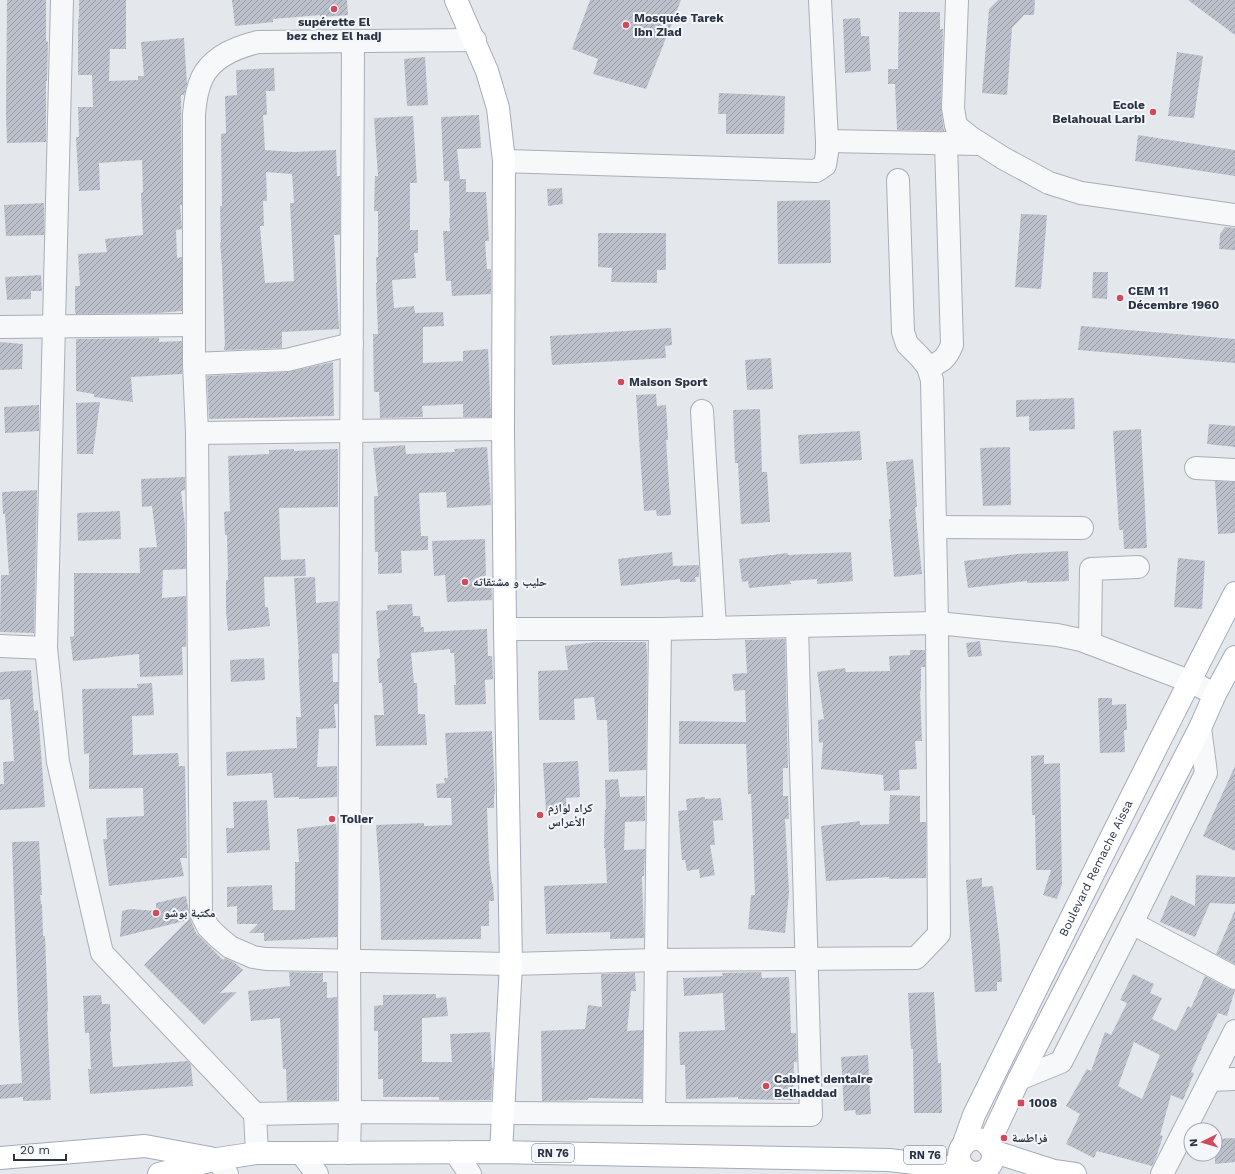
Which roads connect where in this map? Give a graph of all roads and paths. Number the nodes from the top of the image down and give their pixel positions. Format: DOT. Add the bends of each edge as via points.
graph roads {
  1 [pos="62,0"];
  2 [pos="456,0"];
  3 [pos="820,0"];
  4 [pos="957,0"];
  5 [pos="475,40"];
  6 [pos="353,41"];
  7 [pos="827,141"];
  8 [pos="946,143"];
  9 [pos="980,144"];
  10 [pos="504,161"];
  11 [pos="898,180"];
  12 [pos="1235,215"];
  13 [pos="194,325"];
  14 [pos="0,326"];
  15 [pos="53,326"];
  16 [pos="352,344"];
  17 [pos="194,364"];
  18 [pos="928,367"];
  19 [pos="702,411"];
  20 [pos="503,429"];
  21 [pos="352,430"];
  22 [pos="197,433"];
  23 [pos="1196,468"];
  24 [pos="1235,470"];
  25 [pos="935,527"];
  26 [pos="1082,528"];
  27 [pos="1138,566"];
  28 [pos="1235,593"];
  29 [pos="937,623"];
  30 [pos="797,627"];
  31 [pos="715,628"];
  32 [pos="505,629"];
  33 [pos="660,629"];
  34 [pos="1090,643"];
  35 [pos="0,646"];
  36 [pos="46,648"];
  37 [pos="1235,657"];
  38 [pos="1189,681"];
  39 [pos="1215,694"];
  40 [pos="1200,728"];
  41 [pos="1132,923"];
  42 [pos="808,958"];
  43 [pos="349,960"];
  44 [pos="656,960"];
  45 [pos="512,964"];
  46 [pos="1235,978"];
  47 [pos="1235,1031"];
  48 [pos="1019,1079"];
  49 [pos="1235,1079"];
  50 [pos="1210,1080"];
  51 [pos="350,1112"];
  52 [pos="503,1113"];
  53 [pos="255,1114"];
  54 [pos="654,1114"];
  55 [pos="990,1148"];
  56 [pos="455,1152"];
  57 [pos="501,1152"];
  58 [pos="258,1153"];
  59 [pos="301,1153"];
  60 [pos="349,1153"];
  61 [pos="0,1158"];
  62 [pos="967,1159"];
  63 [pos="222,1167"];
  64 [pos="1064,1172"];
  65 [pos="160,1174"];
  66 [pos="317,1174"];
  67 [pos="470,1174"];
  68 [pos="1162,1174"];
  1 -- 15 [label="street"];
  2 -- 5 [label="main road"];
  3 -- 7 [label="street"];
  4 -- 9 [label="street" via="954,108 956,126"];
  5 -- 6 [label="street"];
  5 -- 10 [label="main road" via="498,108"];
  6 -- 13 [label="street" via="258,42 245,45 220,58 202,78 194,114"];
  6 -- 16 [label="street"];
  7 -- 8 [label="street"];
  7 -- 10 [label="street" via="825,165 816,171"];
  8 -- 9 [label="street"];
  8 -- 18 [label="street" via="952,345 948,355 941,362"];
  9 -- 12 [label="street" via="1049,183 1081,193"];
  10 -- 20 [label="main road"];
  11 -- 18 [label="street" via="903,332 907,344"];
  13 -- 15 [label="street"];
  13 -- 17 [label="street"];
  14 -- 15 [label="street"];
  15 -- 36 [label="street"];
  16 -- 17 [label="street" via="287,360"];
  16 -- 21 [label="street"];
  17 -- 22 [label="street"];
  18 -- 25 [label="street" via="932,380"];
  19 -- 31 [label="street"];
  20 -- 21 [label="street"];
  20 -- 32 [label="main road"];
  21 -- 22 [label="street"];
  21 -- 43 [label="street"];
  22 -- 43 [label="street" via="201,913 208,927 218,937 230,947 253,958"];
  23 -- 24 [label="street"];
  25 -- 26 [label="street"];
  25 -- 29 [label="street"];
  27 -- 34 [label="street" via="1091,568"];
  28 -- 38 [label="main road, Boulevard Remache Aissa"];
  29 -- 30 [label="street"];
  29 -- 34 [label="street" via="1057,644 1081,640"];
  29 -- 42 [label="street" via="939,934 916,958"];
  30 -- 31 [label="street"];
  30 -- 42 [label="street"];
  31 -- 33 [label="street"];
  32 -- 33 [label="street"];
  32 -- 45 [label="main road"];
  33 -- 44 [label="street"];
  34 -- 38 [label="street"];
  35 -- 36 [label="street"];
  36 -- 53 [label="street" via="58,762 102,953"];
  37 -- 39 [label="main road"];
  38 -- 39 [label="street"];
  38 -- 62 [label="main road, Boulevard Remache Aissa" via="977,1108"];
  39 -- 40 [label="main road"];
  40 -- 41 [label="street" via="1206,773"];
  40 -- 48 [label="main road"];
  41 -- 46 [label="street"];
  41 -- 48 [label="street" via="1061,1062"];
  42 -- 44 [label="street"];
  42 -- 54 [label="street" via="811,1115"];
  43 -- 45 [label="street"];
  43 -- 51 [label="street"];
  44 -- 45 [label="street"];
  44 -- 54 [label="street"];
  45 -- 52 [label="main road"];
  47 -- 50 [label="street"];
  48 -- 55 [label="main road"];
  49 -- 50 [label="street"];
  50 -- 68 [label="street"];
  51 -- 52 [label="street"];
  51 -- 53 [label="street"];
  51 -- 60 [label="street"];
  52 -- 54 [label="street"];
  52 -- 57 [label="main road"];
  53 -- 58 [label="street"];
  55 -- 62 [label="main road" via="993,1156 990,1166"];
  55 -- 62 [label="main road" via="982,1140 966,1142"];
  55 -- 64 [label="main road, RN 76"];
  56 -- 57 [label="main road, RN 76"];
  56 -- 60 [label="main road, RN 76"];
  56 -- 67 [label="street"];
  57 -- 62 [label="main road, RN 76" via="889,1160"];
  58 -- 59 [label="main road, RN 76"];
  58 -- 63 [label="main road, RN 76"];
  59 -- 60 [label="main road, RN 76"];
  59 -- 66 [label="street"];
  61 -- 63 [label="main road, RN 76" via="145,1146"];
  62 -- 64 [label="main road, RN 76"];
  63 -- 65 [label="main road, RN 76"];
}
